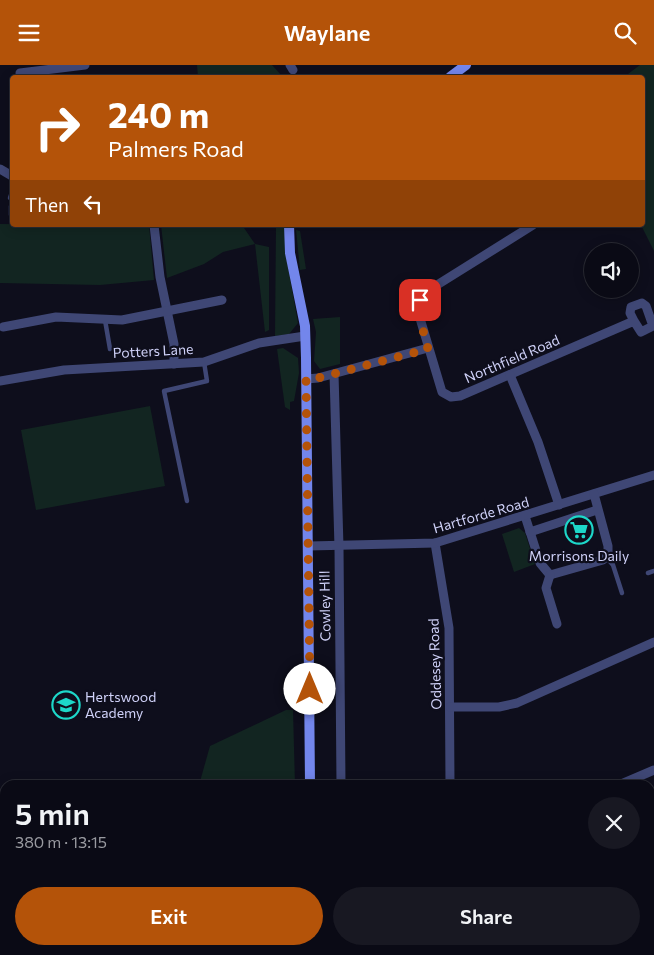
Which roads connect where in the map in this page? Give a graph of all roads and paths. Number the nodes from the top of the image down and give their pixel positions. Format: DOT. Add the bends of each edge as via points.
graph roads {
  1 [pos="85,65"];
  2 [pos="466,65"];
  3 [pos="58,67"];
  4 [pos="20,73"];
  5 [pos="453,75"];
  6 [pos="154,227"];
  7 [pos="289,227"];
  8 [pos="530,227"];
  9 [pos="222,300"];
  10 [pos="168,312"];
  11 [pos="104,319"];
  12 [pos="634,321"];
  13 [pos="2,324"];
  14 [pos="305,336"];
  15 [pos="110,349"];
  16 [pos="428,349"];
  17 [pos="204,362"];
  18 [pos="174,364"];
  19 [pos="334,374"];
  20 [pos="510,375"];
  21 [pos="306,379"];
  22 [pos="0,381"];
  23 [pos="654,475"];
  24 [pos="594,494"];
  25 [pos="187,501"];
  26 [pos="558,505"];
  27 [pos="597,510"];
  28 [pos="525,516"];
  29 [pos="530,532"];
  30 [pos="435,543"];
  31 [pos="309,546"];
  32 [pos="338,547"];
  33 [pos="606,557"];
  34 [pos="654,571"];
  35 [pos="648,573"];
  36 [pos="550,575"];
  37 [pos="622,593"];
  38 [pos="557,624"];
  39 [pos="654,642"];
  40 [pos="450,707"];
  41 [pos="654,770"];
  42 [pos="310,780"];
  43 [pos="341,780"];
  44 [pos="450,780"];
  45 [pos="637,780"];
  1 -- 3 [label="street"];
  2 -- 5 [label="main road"];
  3 -- 4 [label="street"];
  6 -- 10 [label="street"];
  7 -- 14 [label="main road, Cowley Hill" via="290,253"];
  8 -- 16 [label="street, Northfield Road" via="424,295 420,300 419,315"];
  9 -- 10 [label="street"];
  10 -- 11 [label="street" via="122,320"];
  10 -- 18 [label="street"];
  11 -- 13 [label="street" via="56,317"];
  11 -- 15 [label="lane"];
  12 -- 20 [label="street, Northfield Road"];
  14 -- 17 [label="street, Potters Lane" via="259,343"];
  14 -- 21 [label="main road, Cowley Hill"];
  16 -- 19 [label="street"];
  16 -- 20 [label="street, Northfield Road" via="442,392 451,397"];
  17 -- 18 [label="street, Potters Lane"];
  17 -- 25 [label="lane" via="207,381 164,391"];
  18 -- 22 [label="street, Potters Lane" via="64,370"];
  19 -- 21 [label="street"];
  19 -- 32 [label="street, Cowley Hill"];
  20 -- 26 [label="street" via="538,442"];
  21 -- 31 [label="main road, Cowley Hill"];
  23 -- 24 [label="street, Hartforde Road"];
  24 -- 26 [label="street, Hartforde Road"];
  24 -- 27 [label="street"];
  26 -- 28 [label="street, Hartforde Road"];
  27 -- 29 [label="street"];
  27 -- 33 [label="street" via="608,546"];
  28 -- 29 [label="street"];
  28 -- 30 [label="street, Hartforde Road"];
  29 -- 36 [label="street" via="540,563"];
  30 -- 32 [label="street, Hartforde Road"];
  30 -- 40 [label="street, Oddesey Road" via="449,628"];
  31 -- 32 [label="street, Hartforde Road"];
  31 -- 42 [label="main road, Cowley Hill"];
  32 -- 43 [label="street, Cowley Hill"];
  33 -- 36 [label="street"];
  33 -- 37 [label="lane" via="613,565"];
  34 -- 35 [label="lane"];
  36 -- 38 [label="street" via="546,589"];
  39 -- 40 [label="street" via="517,703 499,707"];
  40 -- 44 [label="street, Oddesey Road"];
  41 -- 45 [label="street"];
}
